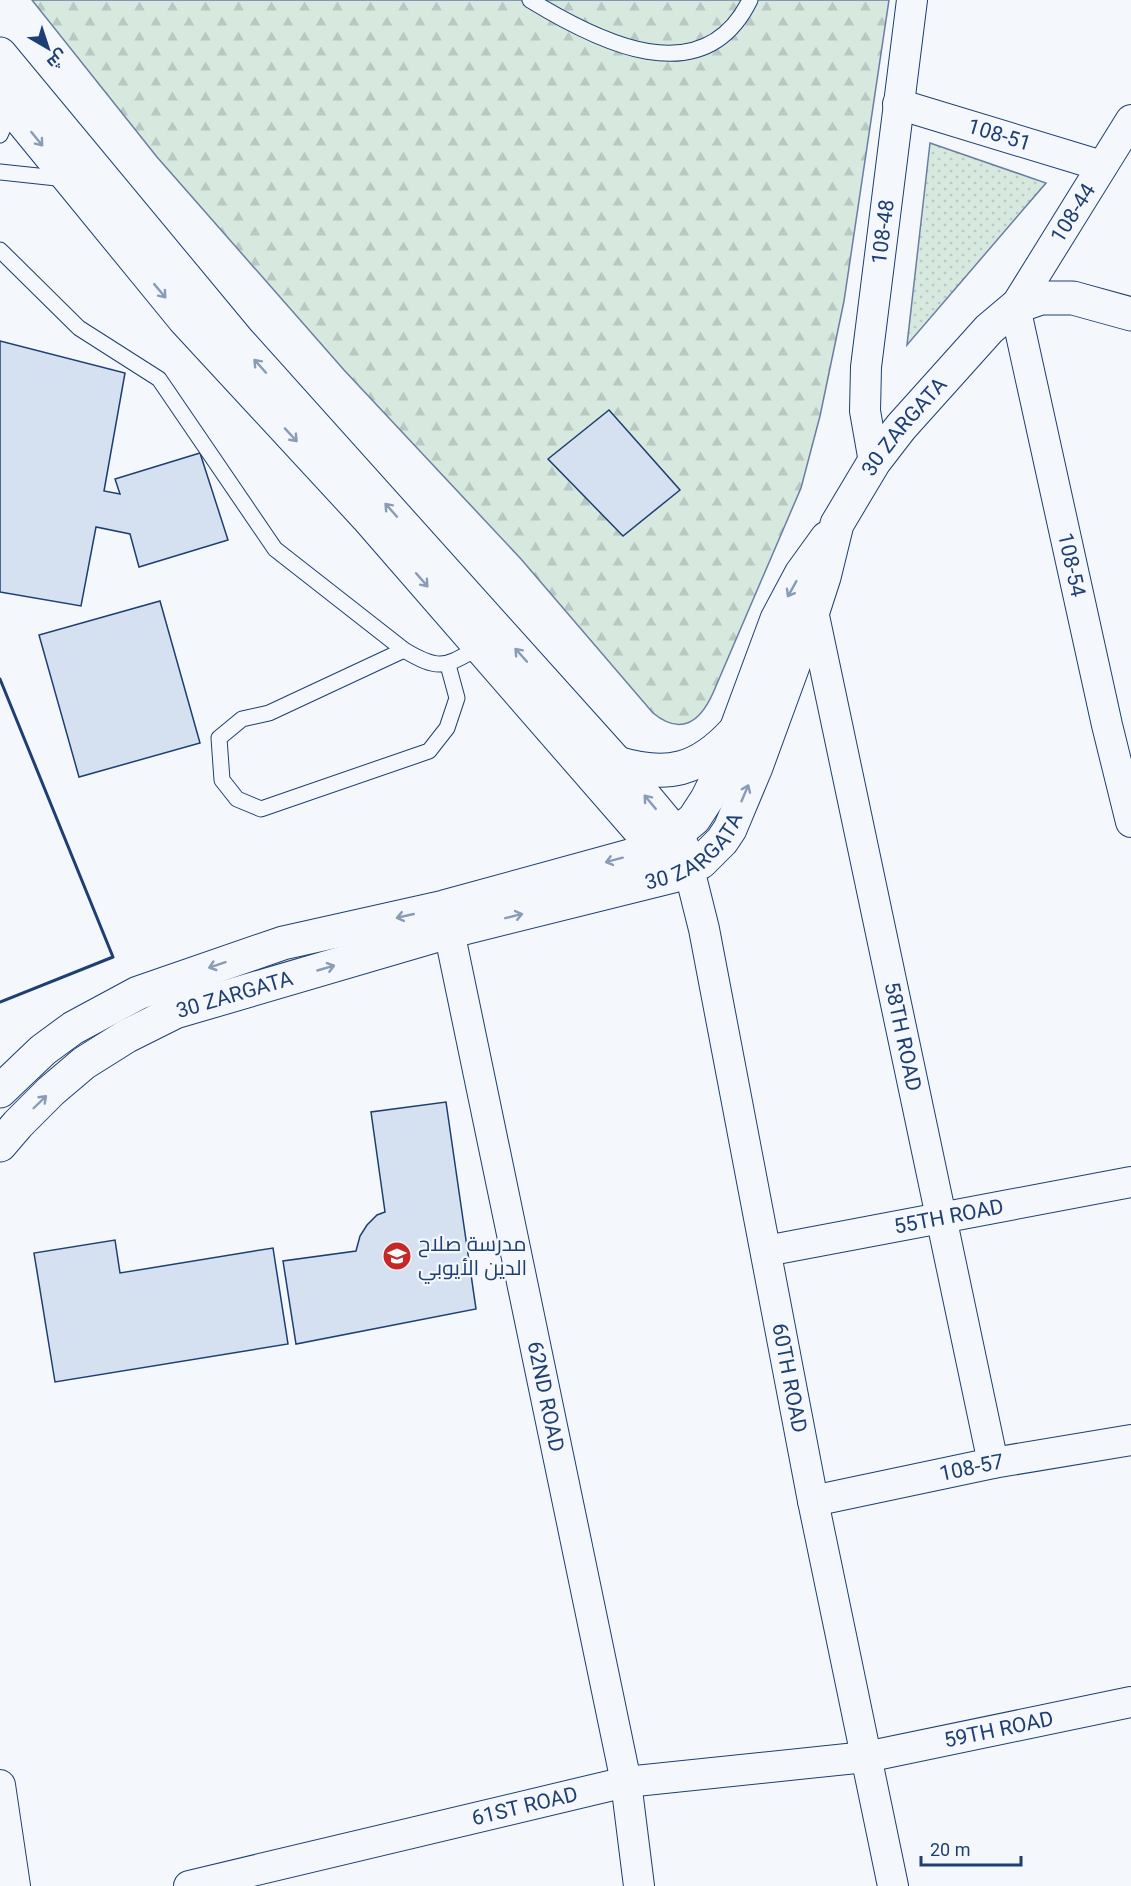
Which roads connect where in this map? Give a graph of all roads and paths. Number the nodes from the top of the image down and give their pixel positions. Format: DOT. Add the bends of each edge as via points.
graph roads {
  1 [pos="530,0"];
  2 [pos="750,0"];
  3 [pos="912,0"];
  4 [pos="0,54"];
  5 [pos="898,104"];
  6 [pos="4,112"];
  7 [pos="1131,120"];
  8 [pos="1102,166"];
  9 [pos="0,172"];
  10 [pos="69,179"];
  11 [pos="0,250"];
  12 [pos="1015,307"];
  13 [pos="1131,314"];
  14 [pos="874,462"];
  15 [pos="837,524"];
  16 [pos="813,611"];
  17 [pos="480,647"];
  18 [pos="404,650"];
  19 [pos="448,665"];
  20 [pos="735,730"];
  21 [pos="616,763"];
  22 [pos="1131,822"];
  23 [pos="666,841"];
  24 [pos="689,869"];
  25 [pos="446,919"];
  26 [pos="0,1092"];
  27 [pos="0,1146"];
  28 [pos="1131,1182"];
  29 [pos="941,1218"];
  30 [pos="766,1251"];
  31 [pos="1131,1440"];
  32 [pos="993,1464"];
  33 [pos="813,1501"];
  34 [pos="1131,1702"];
  35 [pos="866,1756"];
  36 [pos="626,1782"];
  37 [pos="0,1785"];
  38 [pos="15,1886"];
  39 [pos="189,1886"];
  40 [pos="639,1886"];
  41 [pos="893,1886"];
  1 -- 2 [label="lane" via="598,37 648,53 686,53 711,45 729,31"];
  3 -- 5 [label="street, 108-48"];
  21 -- 4 [label="street, one-way" via="238,341"];
  5 -- 8 [label="street, 108-51"];
  5 -- 14 [label="street, 108-48" via="866,367 864,411"];
  6 -- 10 [label="street, one-way"];
  7 -- 8 [label="street, 108-44"];
  8 -- 12 [label="street, 108-44"];
  9 -- 10 [label="lane"];
  10 -- 17 [label="street, one-way" via="184,319 367,517"];
  11 -- 18 [label="lane" via="79,328 159,379 275,549"];
  12 -- 13 [label="street, 30 ZARGATA" via="1041,298 1074,298"];
  12 -- 14 [label="street, 30 ZARGATA" via="989,329"];
  12 -- 22 [label="street, 108-54"];
  14 -- 15 [label="street, 30 ZARGATA"];
  15 -- 16 [label="street, 30 ZARGATA"];
  15 -- 20 [label="street, one-way" via="801,574 777,619"];
  24 -- 16 [label="street, 30 ZARGATA, one-way" via="712,853 730,829"];
  16 -- 29 [label="street, 58TH ROAD"];
  17 -- 19 [label="lane"];
  17 -- 23 [label="street"];
  18 -- 19 [label="lane" via="424,662"];
  18 -- 19 [label="lane" via="269,713 242,719 219,738 222,780 237,799 261,809 429,751 447,728 457,698"];
  20 -- 21 [label="street" via="717,750 694,764 669,771 642,770"];
  20 -- 23 [label="street" via="707,800 694,819"];
  23 -- 21 [label="street, one-way"];
  23 -- 24 [label="street" via="670,861"];
  23 -- 25 [label="street, one-way"];
  25 -- 24 [label="street, 30 ZARGATA, one-way" via="674,876"];
  24 -- 30 [label="street, 60TH ROAD"];
  25 -- 26 [label="street, one-way" via="283,943 138,993 72,1028"];
  27 -- 25 [label="street, 30 ZARGATA, one-way" via="51,1091 84,1063 175,1012"];
  25 -- 36 [label="street, 62ND ROAD"];
  28 -- 29 [label="street, 55TH ROAD"];
  29 -- 30 [label="street, 55TH ROAD"];
  29 -- 32 [label="street, 58TH ROAD"];
  30 -- 33 [label="street, 60TH ROAD"];
  31 -- 32 [label="street, 108-57"];
  32 -- 33 [label="street, 108-57"];
  33 -- 35 [label="street, 60TH ROAD"];
  34 -- 35 [label="street, 59TH ROAD"];
  35 -- 36 [label="street, 61ST ROAD"];
  35 -- 41 [label="street, 60TH ROAD"];
  36 -- 39 [label="street, 61ST ROAD"];
  36 -- 40 [label="street, 62ND ROAD"];
  37 -- 38 [label="street"];
}
